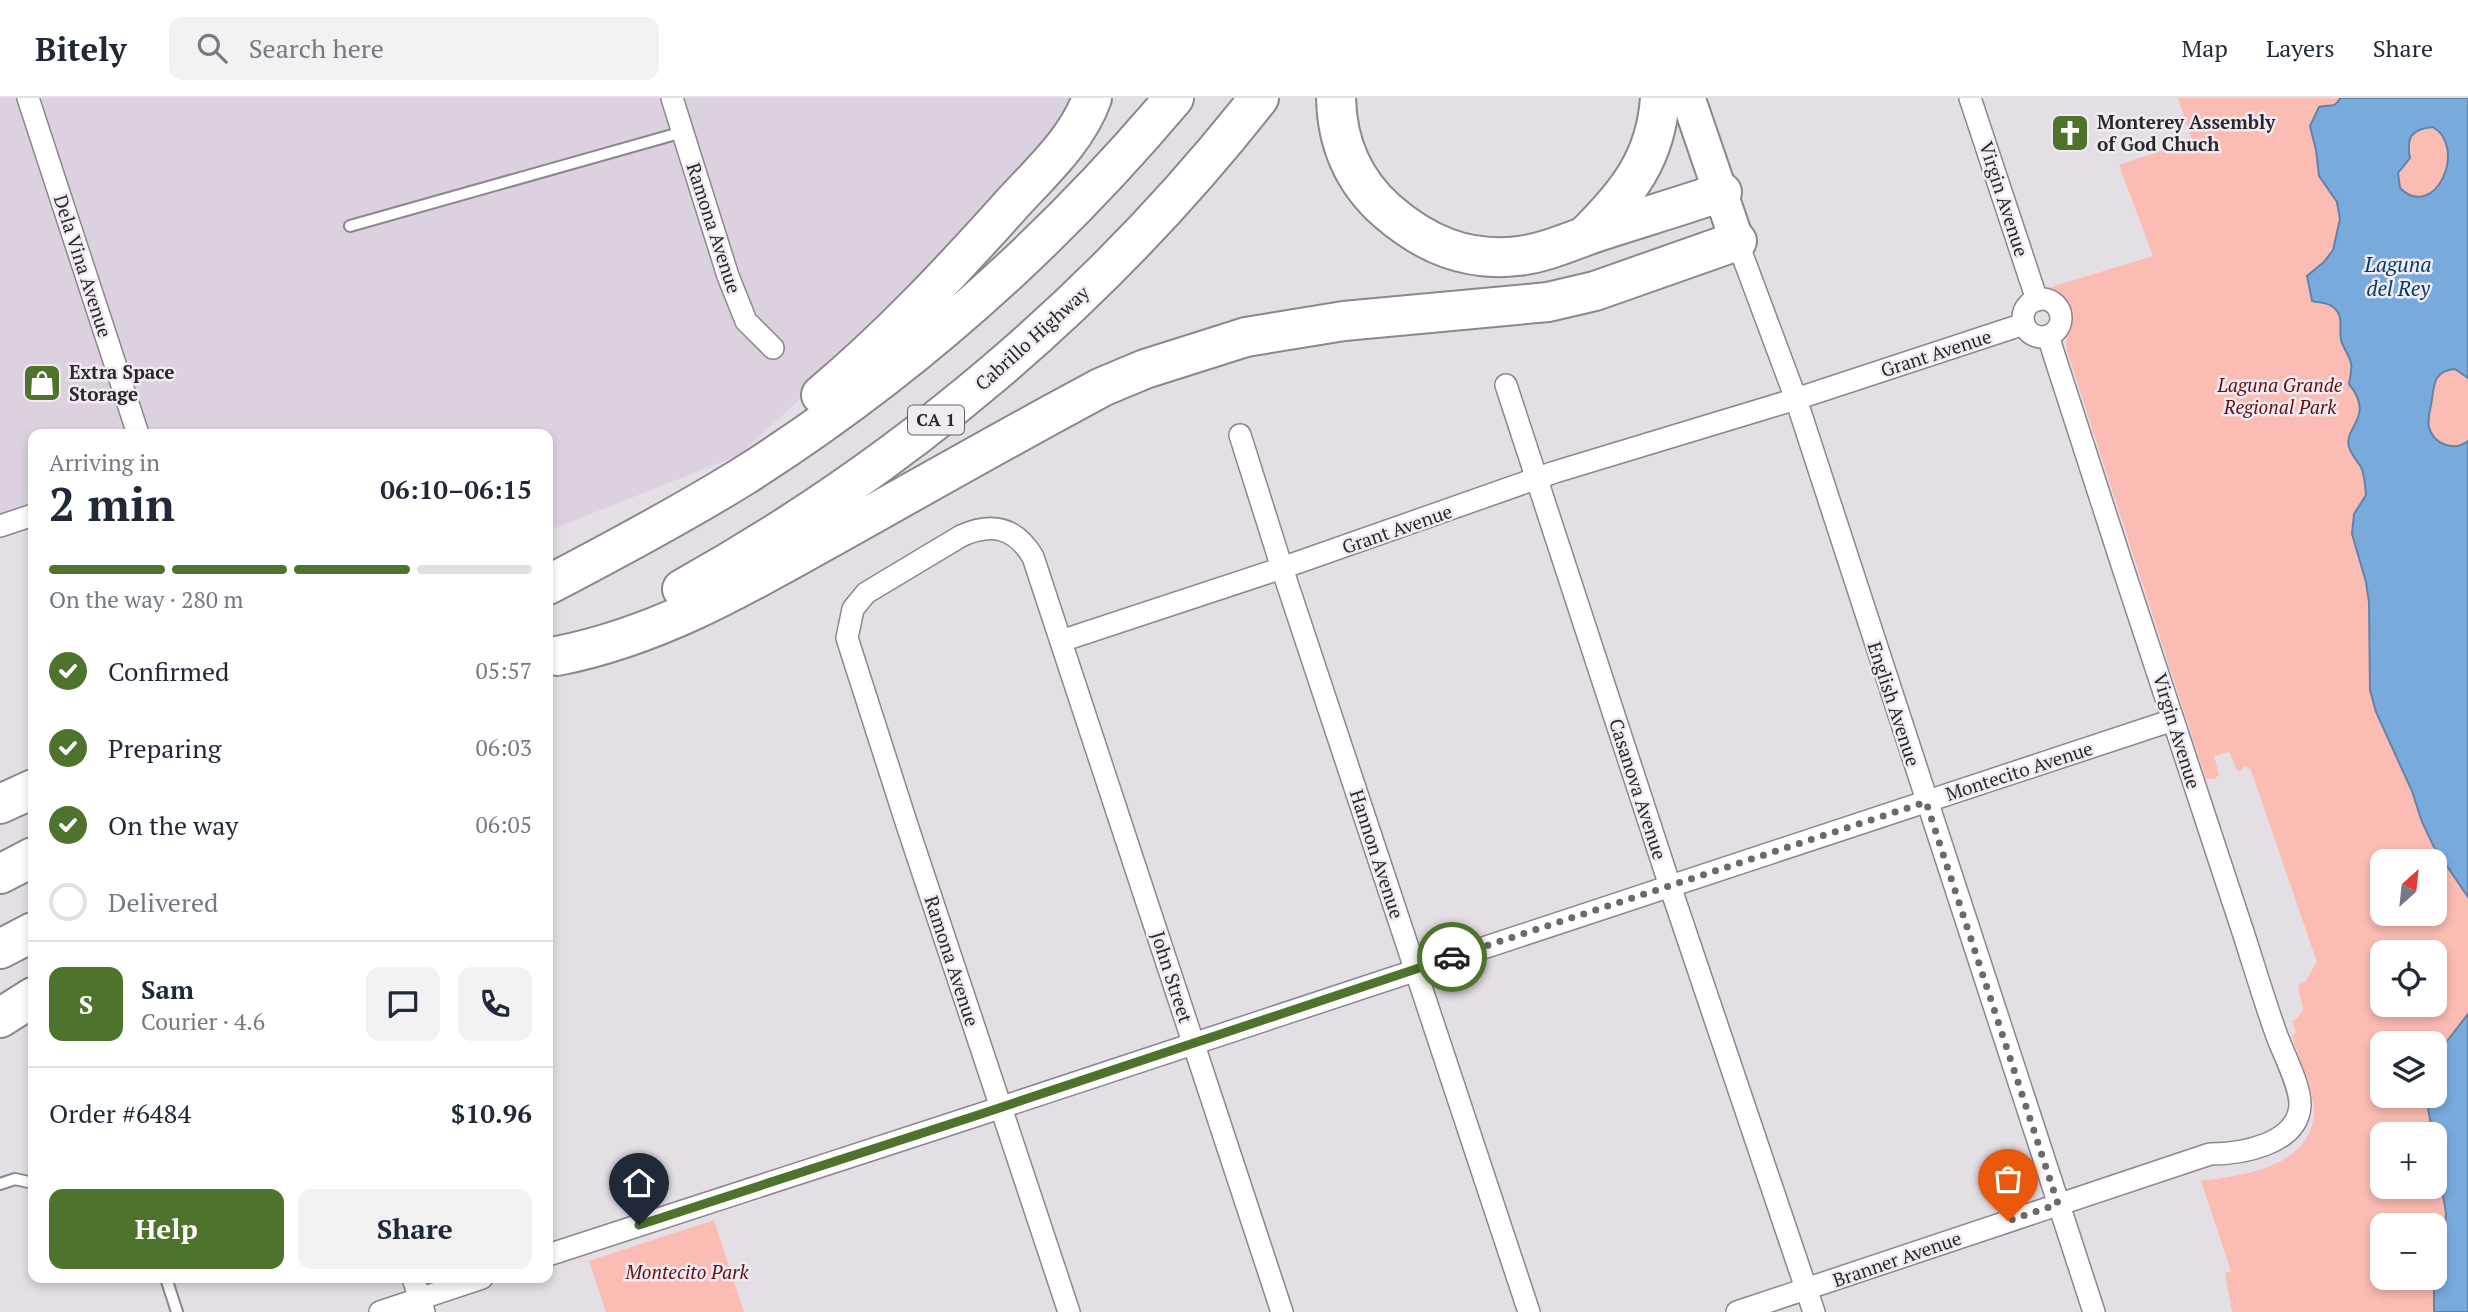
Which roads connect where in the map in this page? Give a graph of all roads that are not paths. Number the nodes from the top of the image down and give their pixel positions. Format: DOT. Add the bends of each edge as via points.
graph roads {
  1 [pos="28,98"];
  2 [pos="672,98"];
  3 [pos="1092,98"];
  4 [pos="1174,98"];
  5 [pos="1259,98"];
  6 [pos="1336,98"];
  7 [pos="1660,98"];
  8 [pos="1688,98"];
  9 [pos="1970,98"];
  10 [pos="683,132"];
  11 [pos="1722,192"];
  12 [pos="350,226"];
  13 [pos="1586,235"];
  14 [pos="1737,241"];
  15 [pos="2037,300"];
  16 [pos="2024,324"];
  17 [pos="2048,336"];
  18 [pos="773,348"];
  19 [pos="1506,385"];
  20 [pos="1796,398"];
  21 [pos="136,429"];
  22 [pos="1240,435"];
  23 [pos="1536,480"];
  24 [pos="705,499"];
  25 [pos="28,517"];
  26 [pos="666,522"];
  27 [pos="0,526"];
  28 [pos="553,567"];
  29 [pos="1282,568"];
  30 [pos="553,582"];
  31 [pos="1061,642"];
  32 [pos="553,657"];
  33 [pos="553,658"];
  34 [pos="2173,720"];
  35 [pos="28,791"];
  36 [pos="1926,802"];
  37 [pos="0,804"];
  38 [pos="28,860"];
  39 [pos="0,874"];
  40 [pos="1670,886"];
  41 [pos="28,935"];
  42 [pos="0,949"];
  43 [pos="1416,969"];
  44 [pos="28,1000"];
  45 [pos="0,1018"];
  46 [pos="1194,1043"];
  47 [pos="1000,1107"];
  48 [pos="2292,1125"];
  49 [pos="28,1182"];
  50 [pos="0,1184"];
  51 [pos="2058,1204"];
  52 [pos="553,1253"];
  53 [pos="168,1283"];
  54 [pos="415,1283"];
  55 [pos="471,1283"];
  56 [pos="1807,1290"];
  57 [pos="422,1305"];
  58 [pos="177,1312"];
  59 [pos="380,1312"];
  60 [pos="1069,1312"];
  61 [pos="1282,1312"];
  62 [pos="1529,1312"];
  63 [pos="1737,1312"];
  64 [pos="1814,1312"];
  65 [pos="2094,1312"];
  1 -- 21 [label="street, Dela Vina Avenue"];
  2 -- 10 [label="street, Ramona Avenue"];
  3 -- 24 [label="highway" via="1063,146 913,311"];
  4 -- 24 [label="highway" via="1057,226 957,318 837,412"];
  5 -- 32 [label="highway, Cabrillo Highway / CA 1" via="1196,175 1105,272 963,399 789,525 716,570"];
  6 -- 13 [label="highway" via="1341,138 1362,186 1400,222 1433,243 1470,256 1518,256"];
  7 -- 13 [label="highway" via="1657,126 1641,168"];
  8 -- 11 [label="main road, English Avenue"];
  9 -- 15 [label="street, Virgin Avenue"];
  10 -- 12 [label="lane"];
  10 -- 18 [label="street, Ramona Avenue" via="746,321"];
  11 -- 13 [label="highway"];
  11 -- 14 [label="main road, English Avenue"];
  14 -- 20 [label="street, English Avenue"];
  14 -- 33 [label="highway" via="1595,291 1548,302 1295,328 1246,337 1145,369 1066,407 689,612 614,643"];
  15 -- 16 [label="street" via="2026,307"];
  15 -- 17 [label="street" via="2050,300 2061,316 2058,328"];
  16 -- 17 [label="street" via="2036,337"];
  16 -- 20 [label="street, Grant Avenue"];
  17 -- 34 [label="street, Virgin Avenue"];
  19 -- 23 [label="street, Casanova Avenue"];
  20 -- 23 [label="street, Grant Avenue"];
  20 -- 36 [label="street, English Avenue"];
  22 -- 29 [label="street, Hannon Avenue"];
  23 -- 29 [label="street, Grant Avenue"];
  23 -- 40 [label="street, Casanova Avenue"];
  24 -- 26 [label="highway"];
  25 -- 27 [label="street"];
  26 -- 28 [label="highway"];
  26 -- 30 [label="highway"];
  29 -- 31 [label="street, Grant Avenue"];
  29 -- 43 [label="street, Hannon Avenue"];
  31 -- 46 [label="street, John Street"];
  31 -- 47 [label="street, Ramona Avenue" via="1033,557 1018,538 999,529 974,530 961,536 874,587 853,609 847,638"];
  34 -- 36 [label="street, Montecito Avenue"];
  34 -- 48 [label="street, Virgin Avenue" via="2299,1096 2300,1107"];
  35 -- 37 [label="highway"];
  36 -- 40 [label="street, Montecito Avenue"];
  36 -- 51 [label="street, English Avenue"];
  38 -- 39 [label="highway"];
  40 -- 43 [label="street, Montecito Avenue"];
  40 -- 56 [label="street, Casanova Avenue"];
  41 -- 42 [label="highway"];
  43 -- 46 [label="street, Montecito Avenue"];
  43 -- 62 [label="street, Hannon Avenue"];
  44 -- 45 [label="highway"];
  46 -- 47 [label="street, Montecito Avenue"];
  46 -- 61 [label="street, John Street"];
  47 -- 52 [label="street, Montecito Avenue"];
  47 -- 60 [label="street, Ramona Avenue"];
  48 -- 51 [label="street, Branner Avenue" via="2272,1142 2236,1154 2210,1154"];
  49 -- 50 [label="lane" via="15,1179"];
  51 -- 56 [label="street, Branner Avenue"];
  51 -- 65 [label="street, English Avenue"];
  53 -- 58 [label="lane"];
  54 -- 57 [label="street"];
  55 -- 57 [label="street"];
  56 -- 63 [label="street, Branner Avenue"];
  56 -- 64 [label="street, Casanova Avenue"];
  57 -- 59 [label="street"];
}
